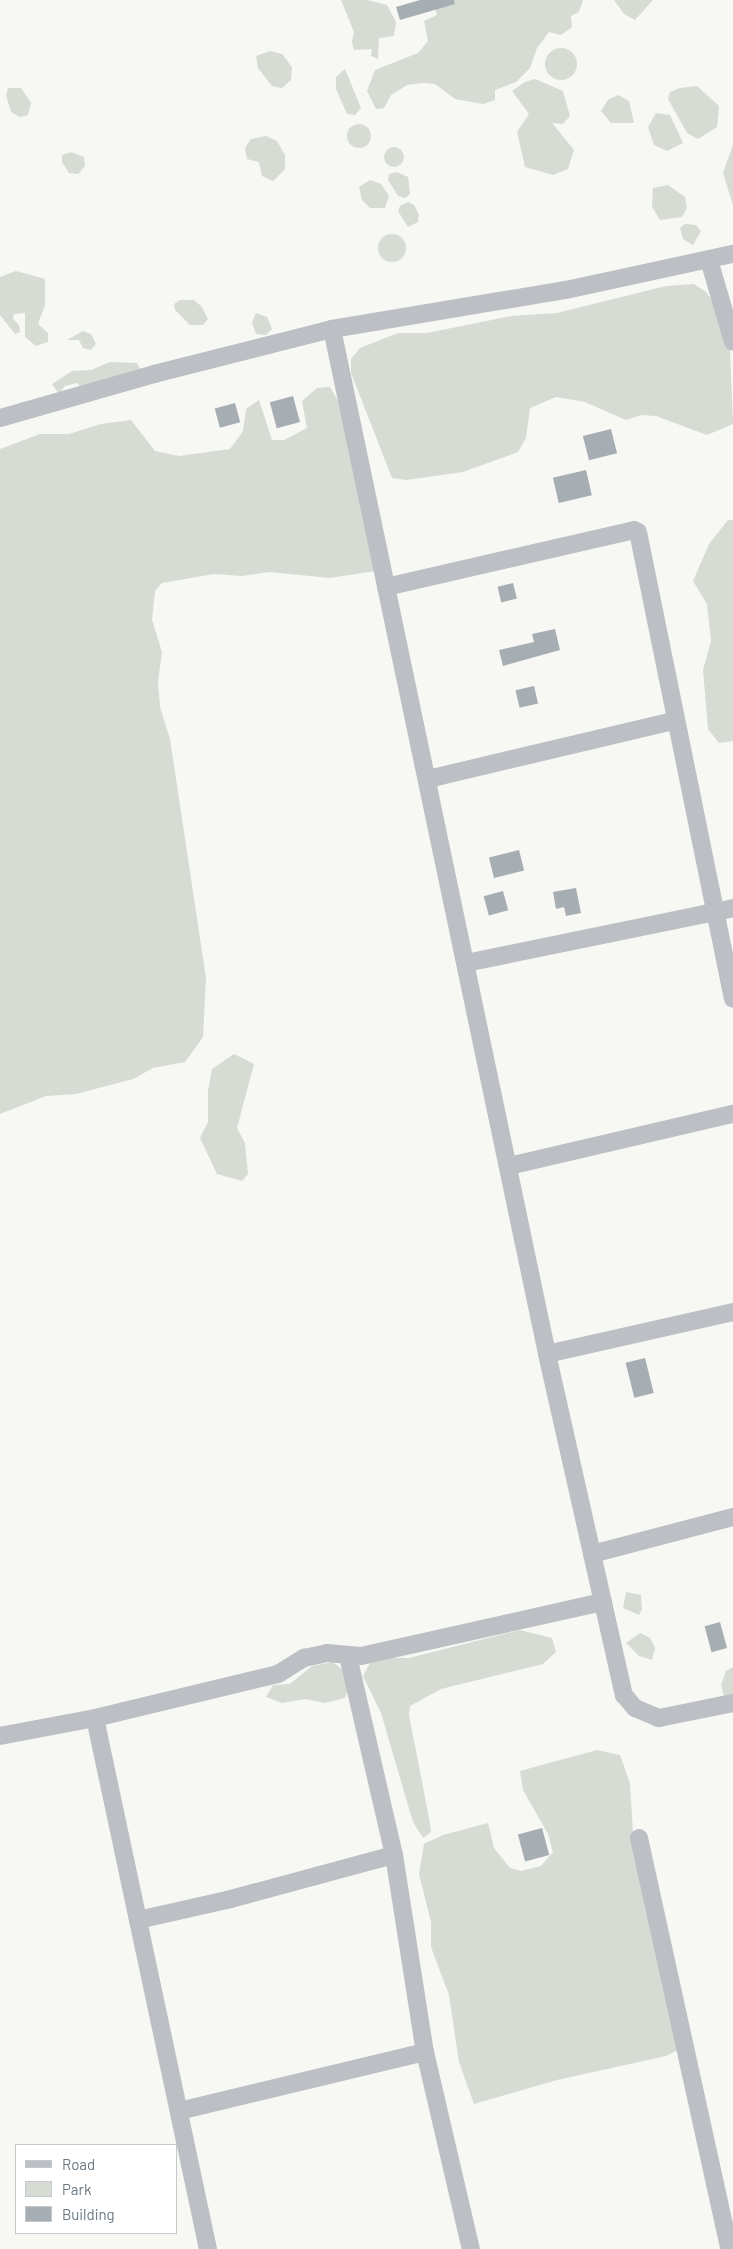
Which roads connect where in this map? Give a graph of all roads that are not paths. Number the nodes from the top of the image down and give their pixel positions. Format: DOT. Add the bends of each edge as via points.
graph roads {
  1 [pos="733,254"];
  2 [pos="709,260"];
  3 [pos="332,329"];
  4 [pos="733,342"];
  5 [pos="0,418"];
  6 [pos="386,587"];
  7 [pos="674,721"];
  8 [pos="428,779"];
  9 [pos="733,908"];
  10 [pos="715,912"];
  11 [pos="466,963"];
  12 [pos="733,998"];
  13 [pos="733,1114"];
  14 [pos="509,1166"];
  15 [pos="733,1312"];
  16 [pos="547,1354"];
  17 [pos="733,1517"];
  18 [pos="592,1554"];
  19 [pos="603,1602"];
  20 [pos="348,1656"];
  21 [pos="733,1703"];
  22 [pos="95,1718"];
  23 [pos="0,1736"];
  24 [pos="639,1838"];
  25 [pos="394,1855"];
  26 [pos="138,1920"];
  27 [pos="425,2052"];
  28 [pos="179,2111"];
  29 [pos="466,2248"];
  30 [pos="208,2249"];
  31 [pos="729,2249"];
  1 -- 2 [label="street"];
  2 -- 3 [label="street" via="566,290"];
  2 -- 4 [label="street"];
  3 -- 5 [label="street" via="154,374"];
  3 -- 6 [label="street"];
  6 -- 7 [label="street" via="636,530"];
  6 -- 8 [label="street"];
  7 -- 8 [label="street"];
  7 -- 10 [label="street"];
  8 -- 11 [label="street"];
  9 -- 10 [label="street"];
  10 -- 11 [label="street"];
  10 -- 12 [label="street"];
  11 -- 14 [label="street"];
  13 -- 14 [label="street"];
  14 -- 16 [label="street"];
  15 -- 16 [label="street"];
  16 -- 18 [label="street"];
  17 -- 18 [label="street"];
  18 -- 19 [label="street"];
  19 -- 20 [label="street" via="361,1656"];
  19 -- 21 [label="street" via="624,1695 635,1708 659,1718"];
  20 -- 22 [label="street" via="327,1653 304,1658 278,1674"];
  20 -- 25 [label="street"];
  22 -- 23 [label="street"];
  22 -- 26 [label="street"];
  24 -- 31 [label="street"];
  25 -- 26 [label="street" via="227,1900"];
  25 -- 27 [label="street"];
  26 -- 28 [label="street"];
  27 -- 28 [label="street"];
  27 -- 29 [label="street"];
  28 -- 30 [label="street"];
}
